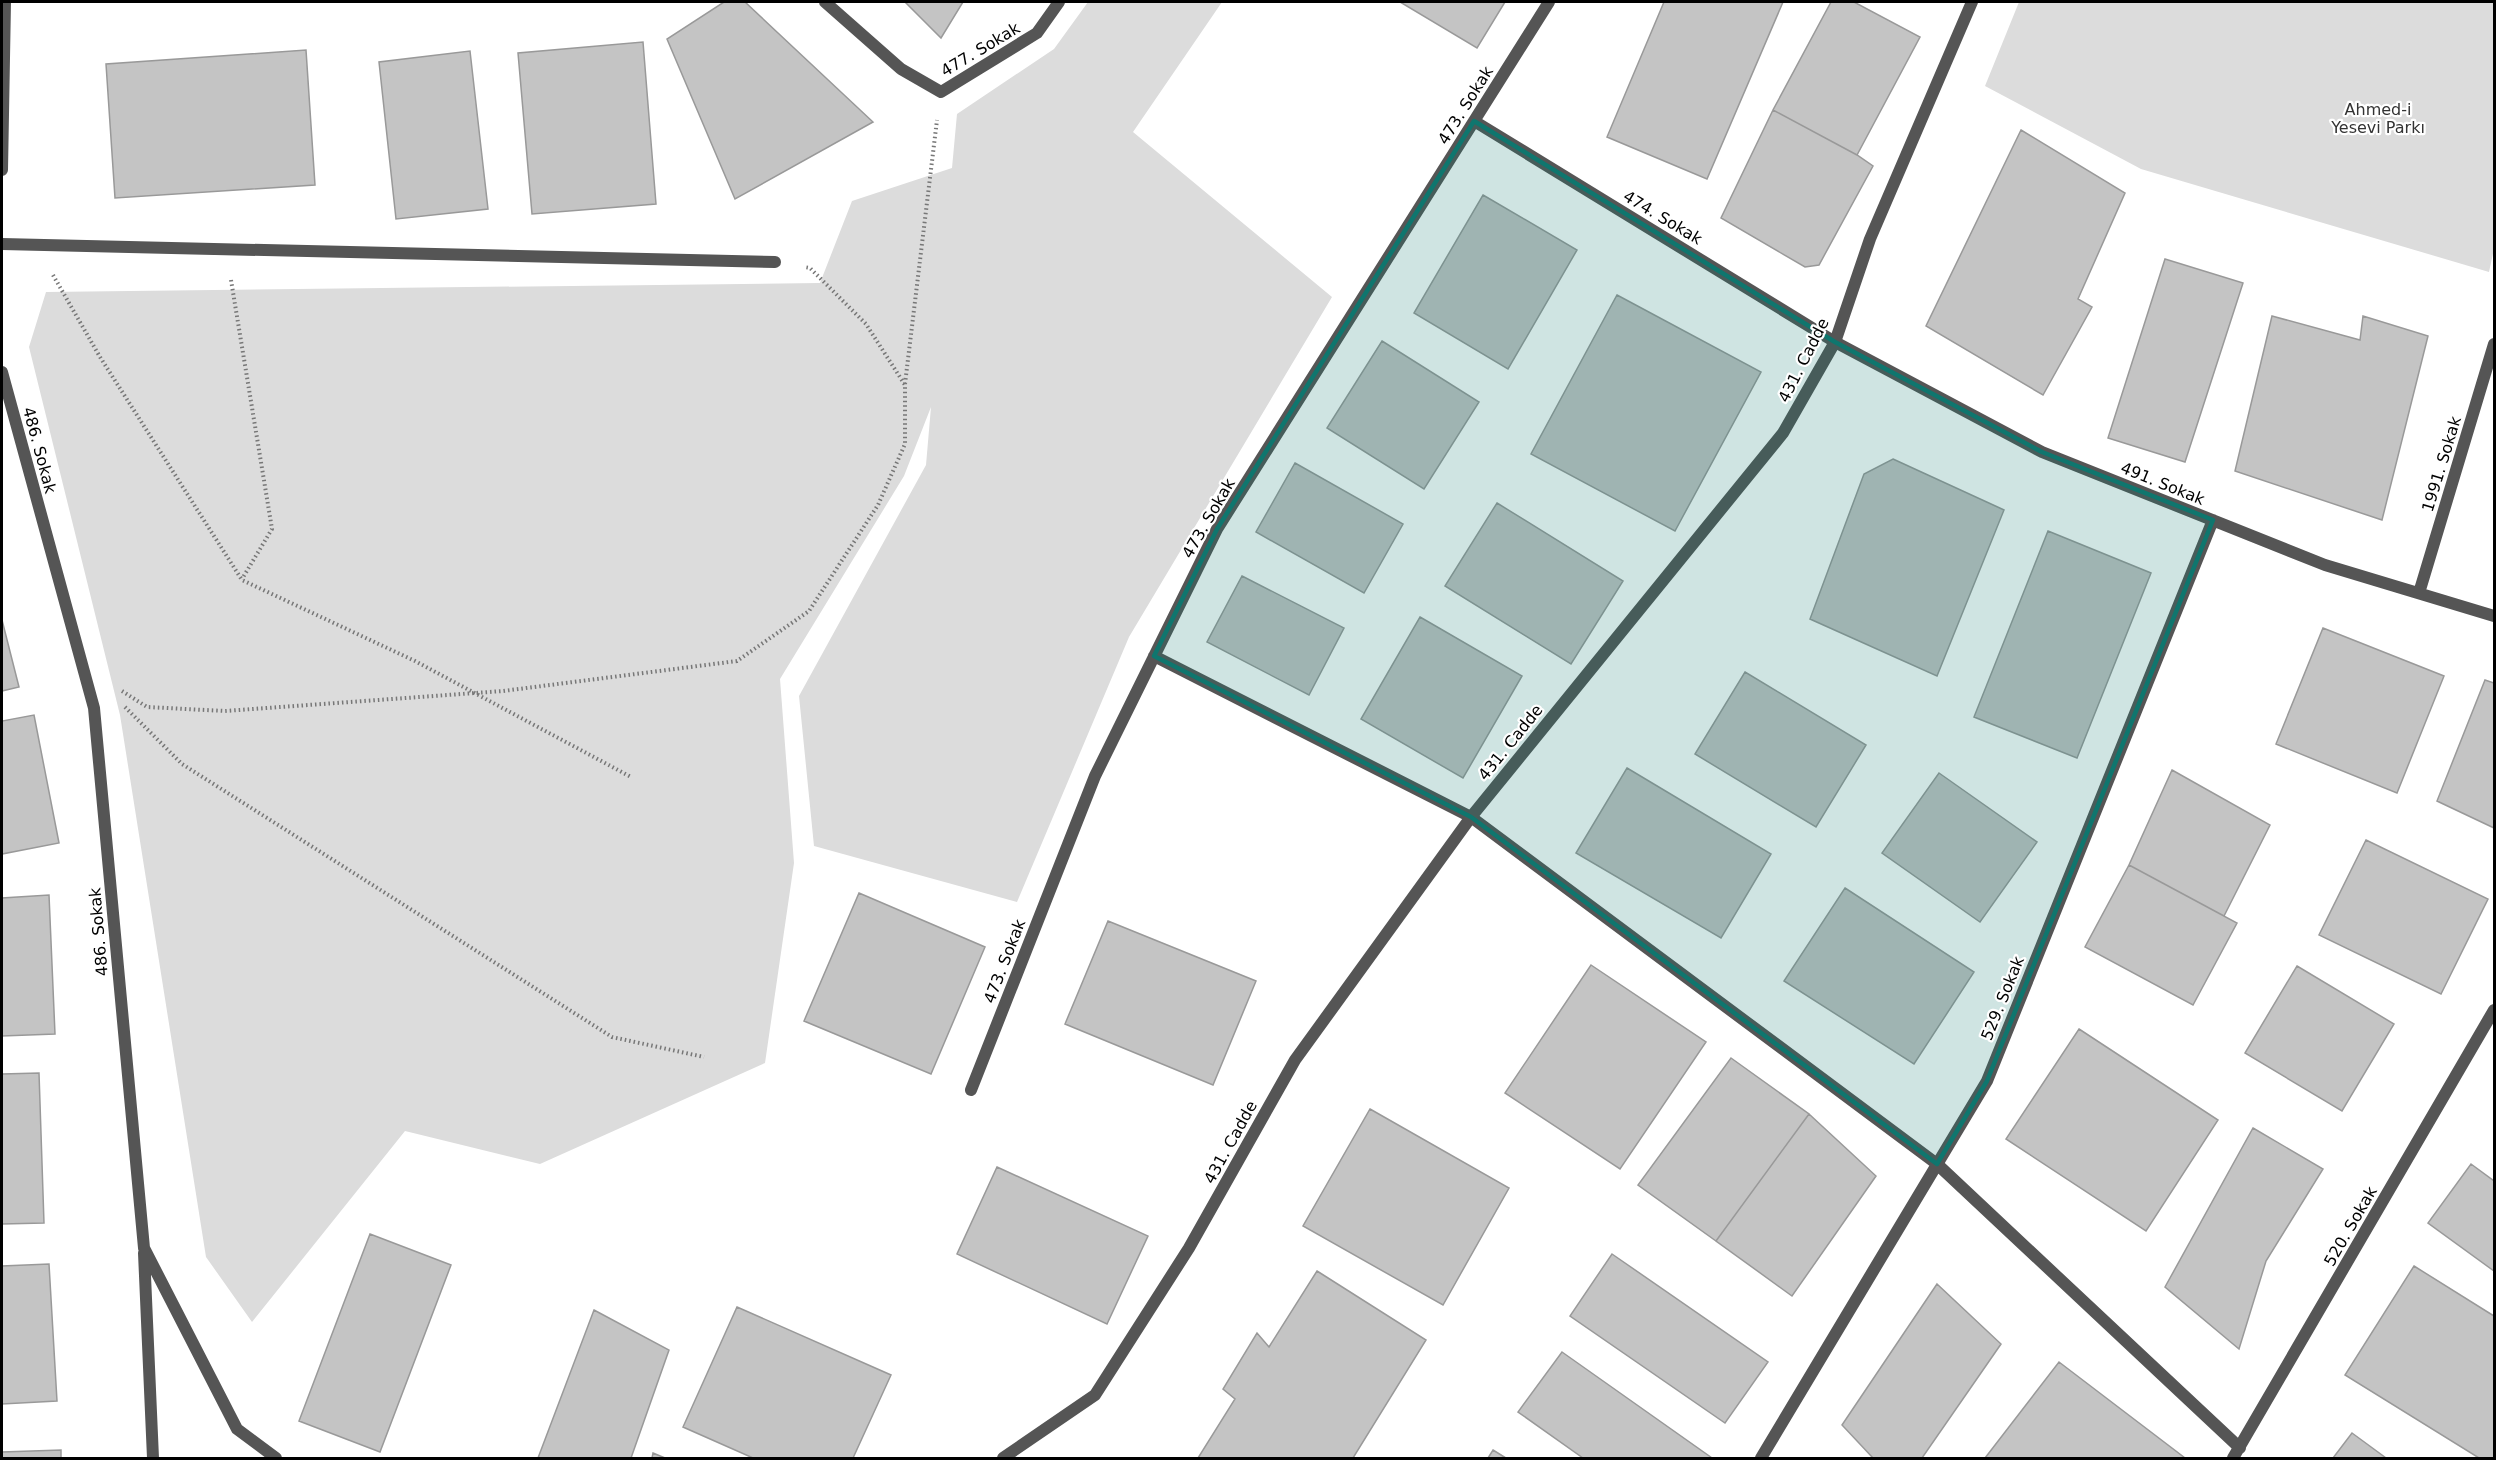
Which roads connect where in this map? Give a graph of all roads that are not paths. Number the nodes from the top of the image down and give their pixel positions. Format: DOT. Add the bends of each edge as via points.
graph roads {
  1 [pos="5,2"];
  2 [pos="825,2"];
  3 [pos="1059,2"];
  4 [pos="1550,2"];
  5 [pos="1972,2"];
  6 [pos="1474,121"];
  7 [pos="2,170"];
  8 [pos="2,244"];
  9 [pos="775,262"];
  10 [pos="1835,342"];
  11 [pos="2494,344"];
  12 [pos="2,372"];
  13 [pos="2213,520"];
  14 [pos="2419,593"];
  15 [pos="2494,616"];
  16 [pos="1154,656"];
  17 [pos="1471,816"];
  18 [pos="2494,1010"];
  19 [pos="971,1090"];
  20 [pos="1937,1164"];
  21 [pos="144,1248"];
  22 [pos="2236,1453"];
  23 [pos="153,1458"];
  24 [pos="276,1458"];
  25 [pos="1003,1458"];
  26 [pos="1761,1458"];
  1 -- 7 [label="street"];
  2 -- 3 [label="street, 477. Sokak" via="901,69 941,92 1037,33"];
  4 -- 6 [label="street, 473. Sokak"];
  5 -- 10 [label="street, 431. Cadde" via="1870,239"];
  6 -- 10 [label="street, 474. Sokak"];
  6 -- 16 [label="street, 473. Sokak" via="1217,529"];
  8 -- 9 [label="street"];
  10 -- 13 [label="street, 491. Sokak" via="2042,452"];
  10 -- 17 [label="street, 431. Cadde" via="1783,433"];
  11 -- 14 [label="street, 1991. Sokak"];
  12 -- 21 [label="street, 486. Sokak" via="94,708"];
  13 -- 14 [label="street, 491. Sokak" via="2325,565"];
  13 -- 20 [label="street, 529. Sokak" via="1987,1081"];
  14 -- 15 [label="street, 491. Sokak"];
  16 -- 17 [label="street"];
  16 -- 19 [label="street, 473. Sokak" via="1095,776"];
  17 -- 20 [label="street"];
  17 -- 25 [label="street, 431. Cadde" via="1295,1060 1189,1248 1095,1395"];
  18 -- 22 [label="street, 520. Sokak"];
  20 -- 22 [label="street"];
  20 -- 26 [label="street, 529. Sokak"];
  21 -- 23 [label="street"];
  21 -- 24 [label="street, 486. Sokak" via="237,1429"];
}
